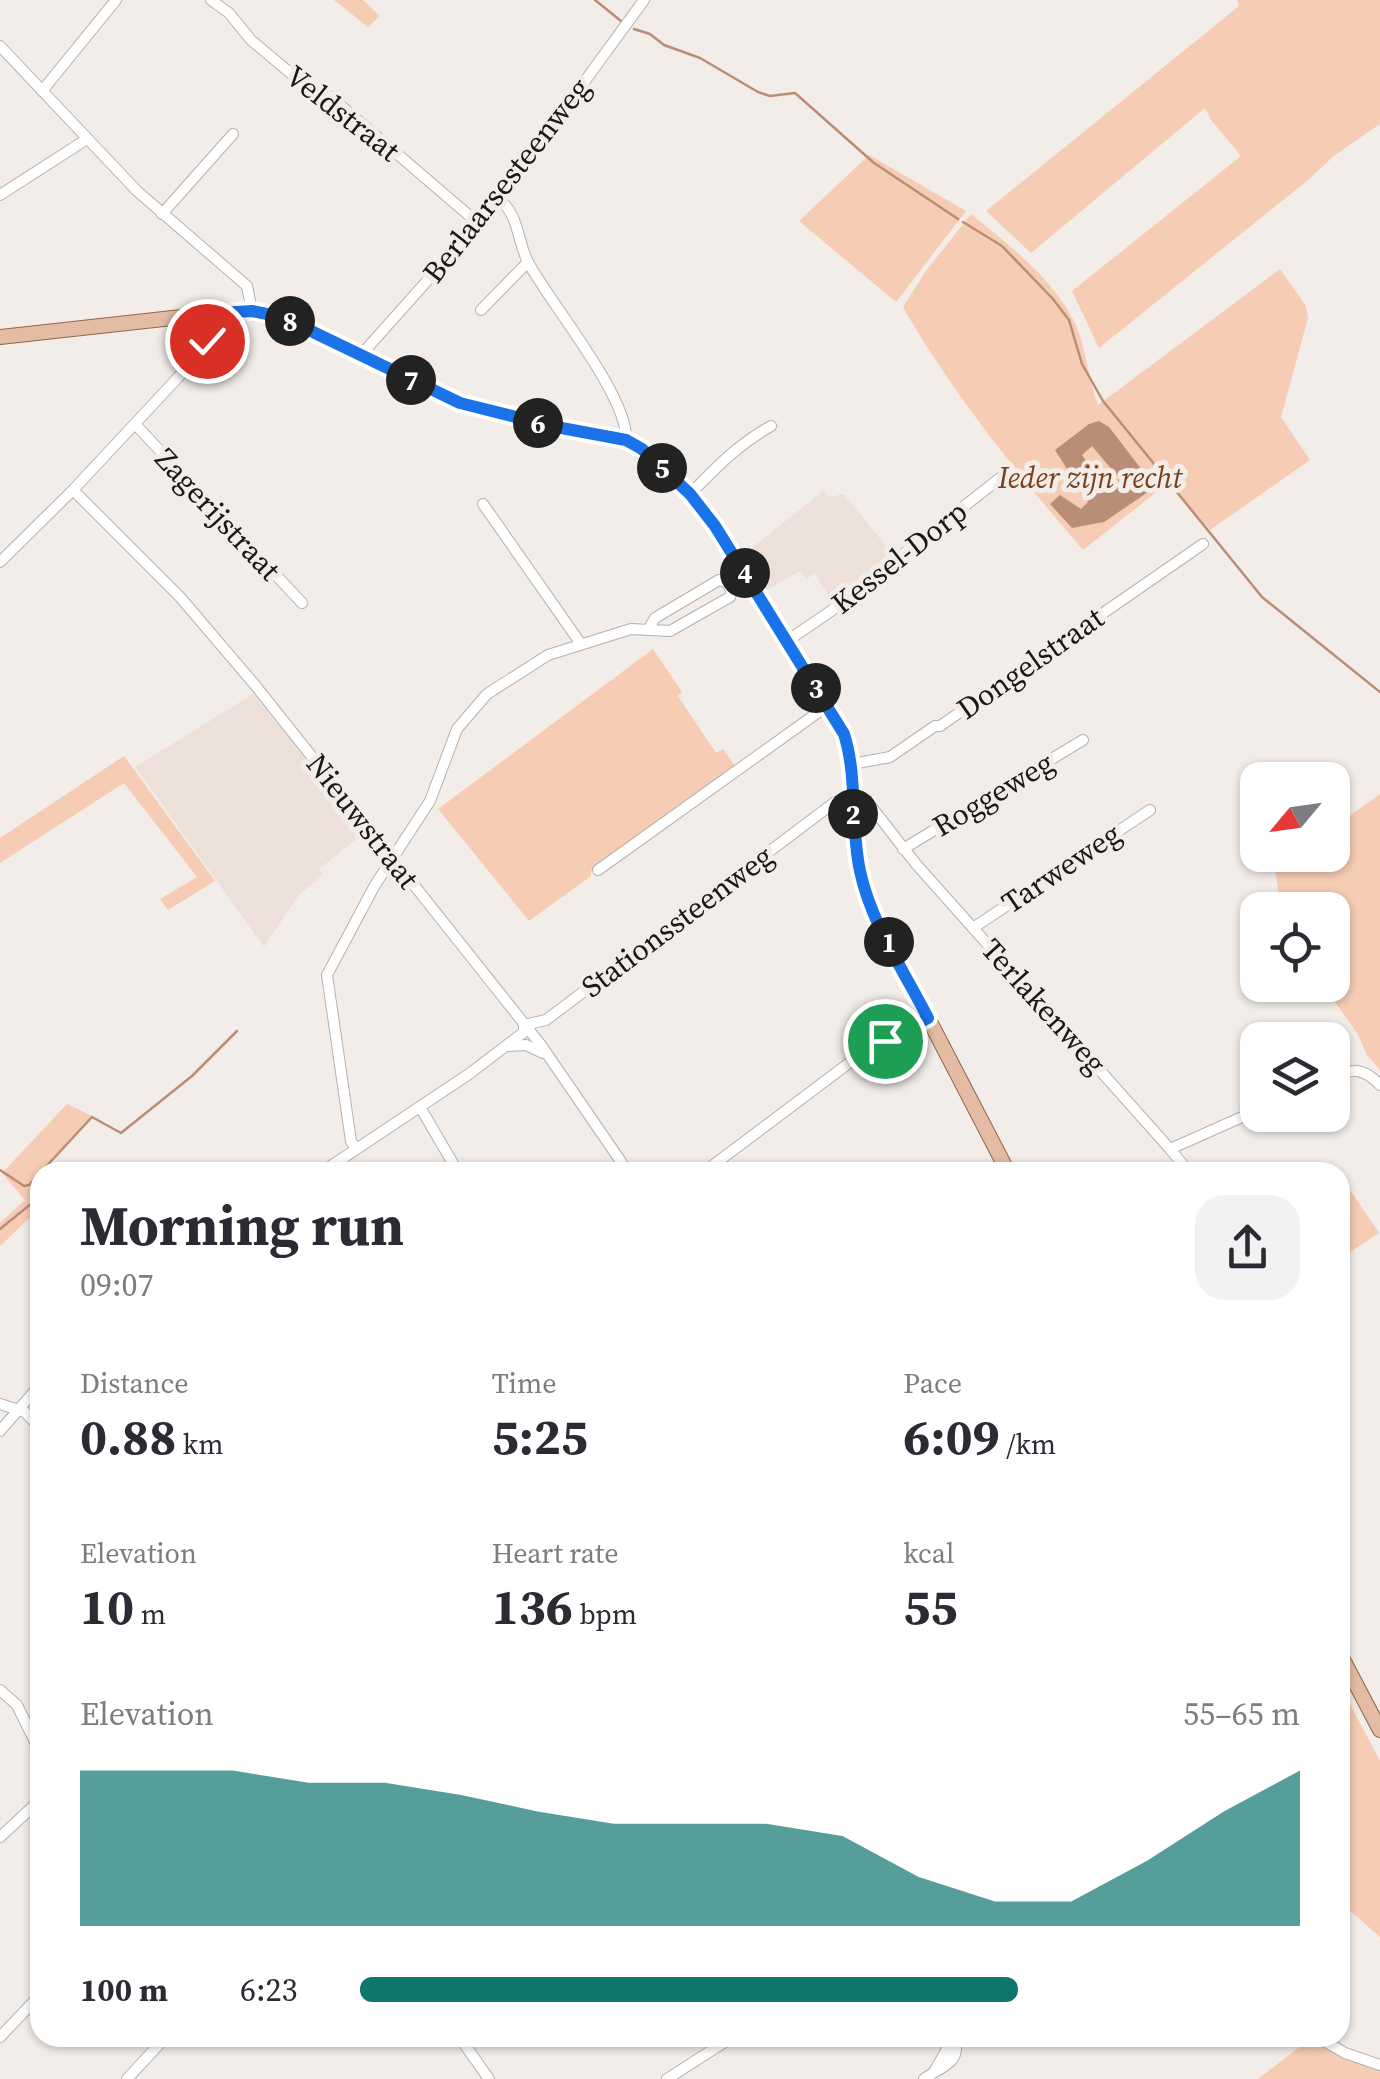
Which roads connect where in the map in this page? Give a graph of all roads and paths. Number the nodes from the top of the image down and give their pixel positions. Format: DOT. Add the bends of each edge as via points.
graph roads {
  1 [pos="116,0"];
  2 [pos="211,0"];
  3 [pos="644,0"];
  4 [pos="0,46"];
  5 [pos="42,91"];
  6 [pos="233,134"];
  7 [pos="87,140"];
  8 [pos="0,195"];
  9 [pos="499,199"];
  10 [pos="162,214"];
  11 [pos="479,224"];
  12 [pos="528,262"];
  13 [pos="481,310"];
  14 [pos="252,311"];
  15 [pos="205,314"];
  16 [pos="0,337"];
  17 [pos="361,355"];
  18 [pos="134,424"];
  19 [pos="771,426"];
  20 [pos="626,440"];
  21 [pos="1009,471"];
  22 [pos="73,490"];
  23 [pos="690,494"];
  24 [pos="483,504"];
  25 [pos="1203,544"];
  26 [pos="0,562"];
  27 [pos="750,580"];
  28 [pos="732,591"];
  29 [pos="302,603"];
  30 [pos="648,630"];
  31 [pos="787,641"];
  32 [pos="581,644"];
  33 [pos="827,706"];
  34 [pos="1083,740"];
  35 [pos="852,764"];
  36 [pos="852,797"];
  37 [pos="1150,810"];
  38 [pos="903,849"];
  39 [pos="392,858"];
  40 [pos="598,870"];
  41 [pos="974,928"];
  42 [pos="928,1018"];
  43 [pos="524,1024"];
  44 [pos="507,1046"];
  45 [pos="547,1056"];
  46 [pos="1350,1069"];
  47 [pos="1380,1085"];
  48 [pos="420,1107"];
  49 [pos="1240,1118"];
  50 [pos="356,1149"];
  51 [pos="1170,1149"];
  52 [pos="337,1162"];
  53 [pos="452,1162"];
  54 [pos="621,1162"];
  55 [pos="717,1162"];
  56 [pos="1003,1162"];
  57 [pos="1181,1162"];
  58 [pos="30,1396"];
  59 [pos="0,1404"];
  60 [pos="18,1410"];
  61 [pos="30,1420"];
  62 [pos="0,1431"];
  63 [pos="1350,1673"];
  64 [pos="0,1690"];
  65 [pos="1380,1730"];
  66 [pos="30,1732"];
  67 [pos="30,1809"];
  68 [pos="0,1836"];
  69 [pos="30,2006"];
  70 [pos="0,2038"];
  71 [pos="157,2047"];
  72 [pos="466,2047"];
  73 [pos="717,2047"];
  74 [pos="958,2047"];
  75 [pos="1335,2047"];
  76 [pos="1380,2065"];
  77 [pos="127,2079"];
  78 [pos="488,2079"];
  79 [pos="667,2079"];
  80 [pos="924,2079"];
  1 -- 5 [label="street"];
  2 -- 11 [label="street, Veldstraat" via="301,82 332,98"];
  3 -- 9 [label="street, Berlaarsesteenweg"];
  4 -- 5 [label="street"];
  5 -- 7 [label="street"];
  6 -- 10 [label="street"];
  7 -- 8 [label="street"];
  7 -- 10 [label="street"];
  9 -- 11 [label="street, Berlaarsesteenweg"];
  9 -- 12 [label="street" via="512,212"];
  10 -- 14 [label="street" via="248,286"];
  11 -- 17 [label="street, Berlaarsesteenweg"];
  12 -- 13 [label="street"];
  12 -- 20 [label="street" via="588,353 618,409"];
  14 -- 15 [label="main road"];
  14 -- 17 [label="main road" via="282,317"];
  15 -- 16 [label="main road"];
  15 -- 18 [label="street" via="202,350"];
  17 -- 20 [label="main road" via="460,403"];
  18 -- 22 [label="street"];
  18 -- 29 [label="street, Zagerijstraat"];
  19 -- 23 [label="street" via="739,444"];
  20 -- 23 [label="main road"];
  21 -- 31 [label="street, Kessel-Dorp"];
  22 -- 26 [label="street"];
  22 -- 39 [label="street, Nieuwstraat" via="209,628"];
  23 -- 27 [label="main road"];
  24 -- 32 [label="street"];
  25 -- 35 [label="street, Dongelstraat" via="940,726 890,757"];
  27 -- 28 [label="street"];
  27 -- 31 [label="main road"];
  28 -- 30 [label="street" via="670,631"];
  28 -- 30 [label="street" via="720,580 655,618"];
  30 -- 32 [label="street" via="630,628"];
  31 -- 33 [label="main road"];
  32 -- 39 [label="street" via="538,660 470,713 454,734 430,801"];
  33 -- 35 [label="main road"];
  33 -- 40 [label="street"];
  34 -- 38 [label="street, Roggeweg"];
  35 -- 36 [label="main road"];
  36 -- 38 [label="street, Terlakenweg" via="865,800"];
  36 -- 42 [label="main road" via="865,889"];
  36 -- 43 [label="street, Stationssteenweg" via="835,802 546,1020"];
  37 -- 41 [label="street, Tarweweg"];
  38 -- 41 [label="street, Terlakenweg"];
  39 -- 43 [label="street, Nieuwstraat"];
  39 -- 50 [label="street" via="327,975"];
  41 -- 51 [label="street, Terlakenweg"];
  42 -- 55 [label="street" via="861,1054"];
  42 -- 56 [label="main road"];
  43 -- 44 [label="street, Stationssteenweg"];
  43 -- 45 [label="street, Nieuwstraat"];
  44 -- 45 [label="street" via="526,1044"];
  44 -- 48 [label="street, Stationssteenweg"];
  45 -- 54 [label="street, Nieuwstraat"];
  46 -- 47 [label="street"];
  48 -- 50 [label="street, Stationssteenweg"];
  48 -- 53 [label="street"];
  49 -- 51 [label="street"];
  50 -- 52 [label="street, Stationssteenweg"];
  51 -- 57 [label="street, Terlakenweg"];
  58 -- 60 [label="street"];
  59 -- 60 [label="street"];
  60 -- 61 [label="street"];
  60 -- 62 [label="street"];
  63 -- 65 [label="main road"];
  64 -- 66 [label="street"];
  67 -- 68 [label="street"];
  69 -- 70 [label="street"];
  71 -- 77 [label="street"];
  72 -- 78 [label="street"];
  73 -- 79 [label="street"];
  74 -- 80 [label="street" via="950,2064"];
  75 -- 76 [label="street"];
}
